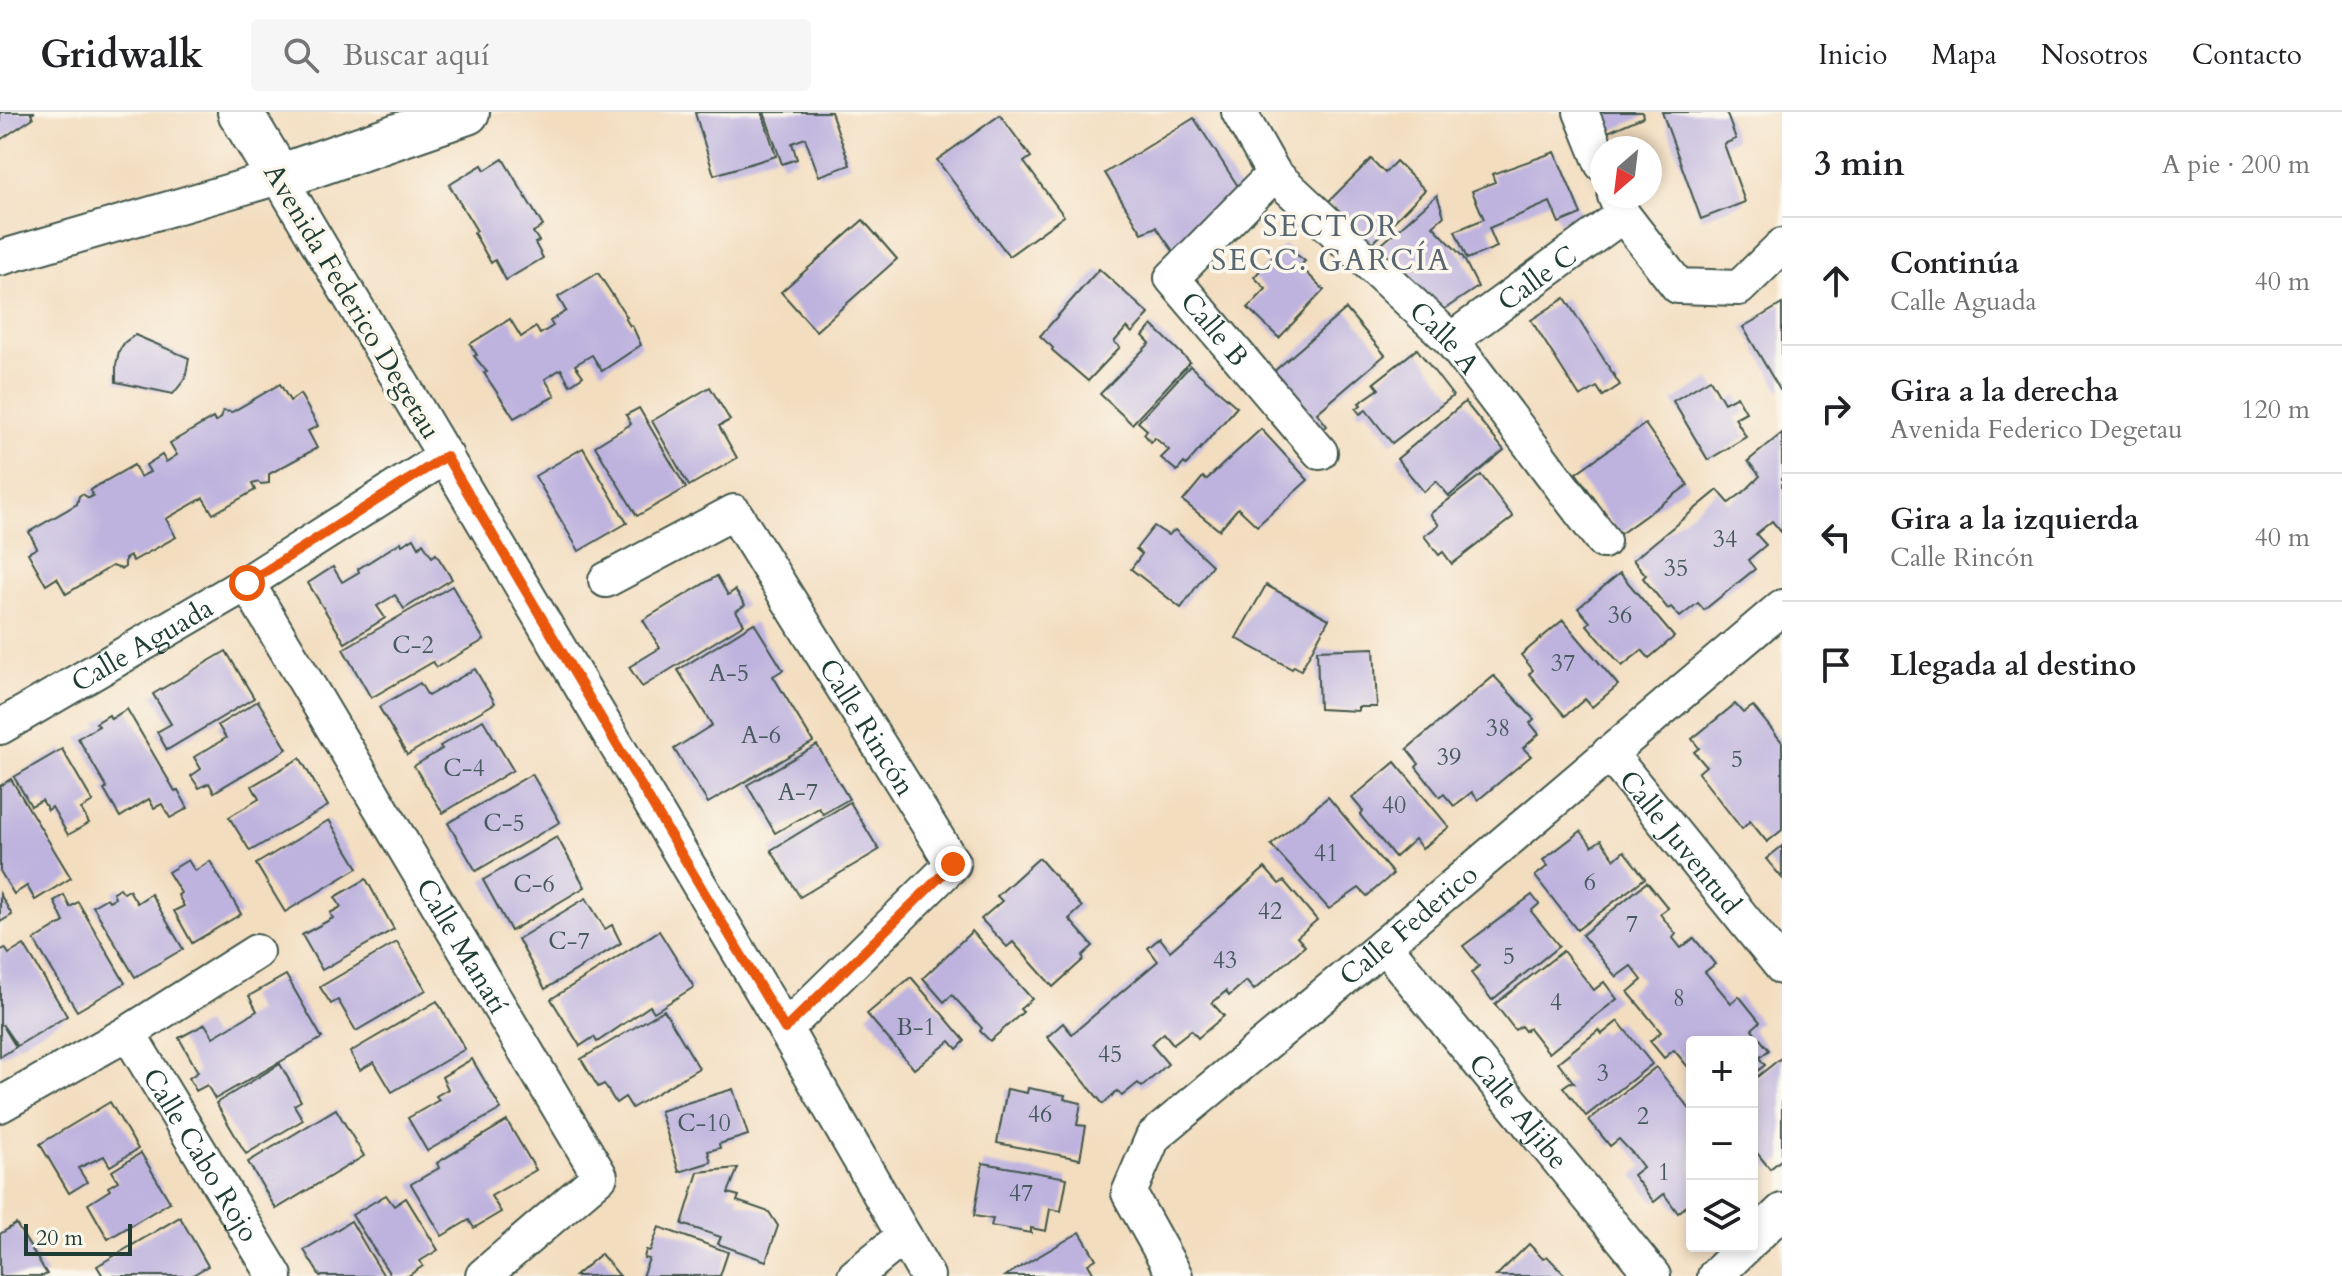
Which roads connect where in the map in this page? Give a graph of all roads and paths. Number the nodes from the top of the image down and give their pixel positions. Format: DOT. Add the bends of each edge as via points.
graph roads {
  1 [pos="240,112"];
  2 [pos="467,112"];
  3 [pos="1239,112"];
  4 [pos="1581,112"];
  5 [pos="1591,136"];
  6 [pos="1274,174"];
  7 [pos="279,177"];
  8 [pos="1616,208"];
  9 [pos="1620,208"];
  10 [pos="1782,246"];
  11 [pos="0,258"];
  12 [pos="1451,340"];
  13 [pos="1320,452"];
  14 [pos="446,456"];
  15 [pos="1603,541"];
  16 [pos="606,580"];
  17 [pos="247,583"];
  18 [pos="1782,607"];
  19 [pos="0,727"];
  20 [pos="1609,753"];
  21 [pos="1384,945"];
  22 [pos="256,952"];
  23 [pos="1782,967"];
  24 [pos="785,1029"];
  25 [pos="128,1033"];
  26 [pos="0,1105"];
  27 [pos="1782,1211"];
  28 [pos="1758,1234"];
  29 [pos="904,1236"];
  30 [pos="1740,1252"];
  31 [pos="275,1276"];
  32 [pos="483,1276"];
  33 [pos="855,1276"];
  34 [pos="927,1276"];
  35 [pos="1175,1276"];
  36 [pos="1653,1276"];
  37 [pos="1715,1276"];
  1 -- 7 [label="main road, Avenida Federico Degetau"];
  2 -- 7 [label="main road"];
  3 -- 6 [label="street, Calle A"];
  4 -- 5 [label="street"];
  6 -- 12 [label="street, Calle A"];
  6 -- 13 [label="street, Calle B" via="1172,278"];
  7 -- 11 [label="street"];
  7 -- 14 [label="street, Avenida Federico Degetau"];
  8 -- 12 [label="street, Calle C"];
  9 -- 10 [label="street" via="1678,286 1739,288"];
  12 -- 15 [label="street, Calle A"];
  14 -- 17 [label="street, Calle Aguada"];
  14 -- 24 [label="street, Avenida Federico Degetau"];
  16 -- 24 [label="street, Calle Rincón" via="734,512 953,864"];
  17 -- 19 [label="street, Calle Aguada"];
  17 -- 32 [label="street, Calle Manatí" via="600,1176"];
  18 -- 20 [label="street, Calle Federico"];
  20 -- 21 [label="street, Calle Federico"];
  20 -- 23 [label="street, Calle Juventud"];
  21 -- 35 [label="street, Calle Federico" via="1153,1137 1129,1193"];
  21 -- 36 [label="street, Calle Aljibe"];
  22 -- 25 [label="street"];
  24 -- 29 [label="street, Avenida Federico Degetau"];
  25 -- 26 [label="street"];
  25 -- 31 [label="street, Calle Cabo Rojo"];
  27 -- 28 [label="street"];
  29 -- 33 [label="street"];
  29 -- 34 [label="street, Avenida Federico Degetau"];
  30 -- 37 [label="street"];
}
